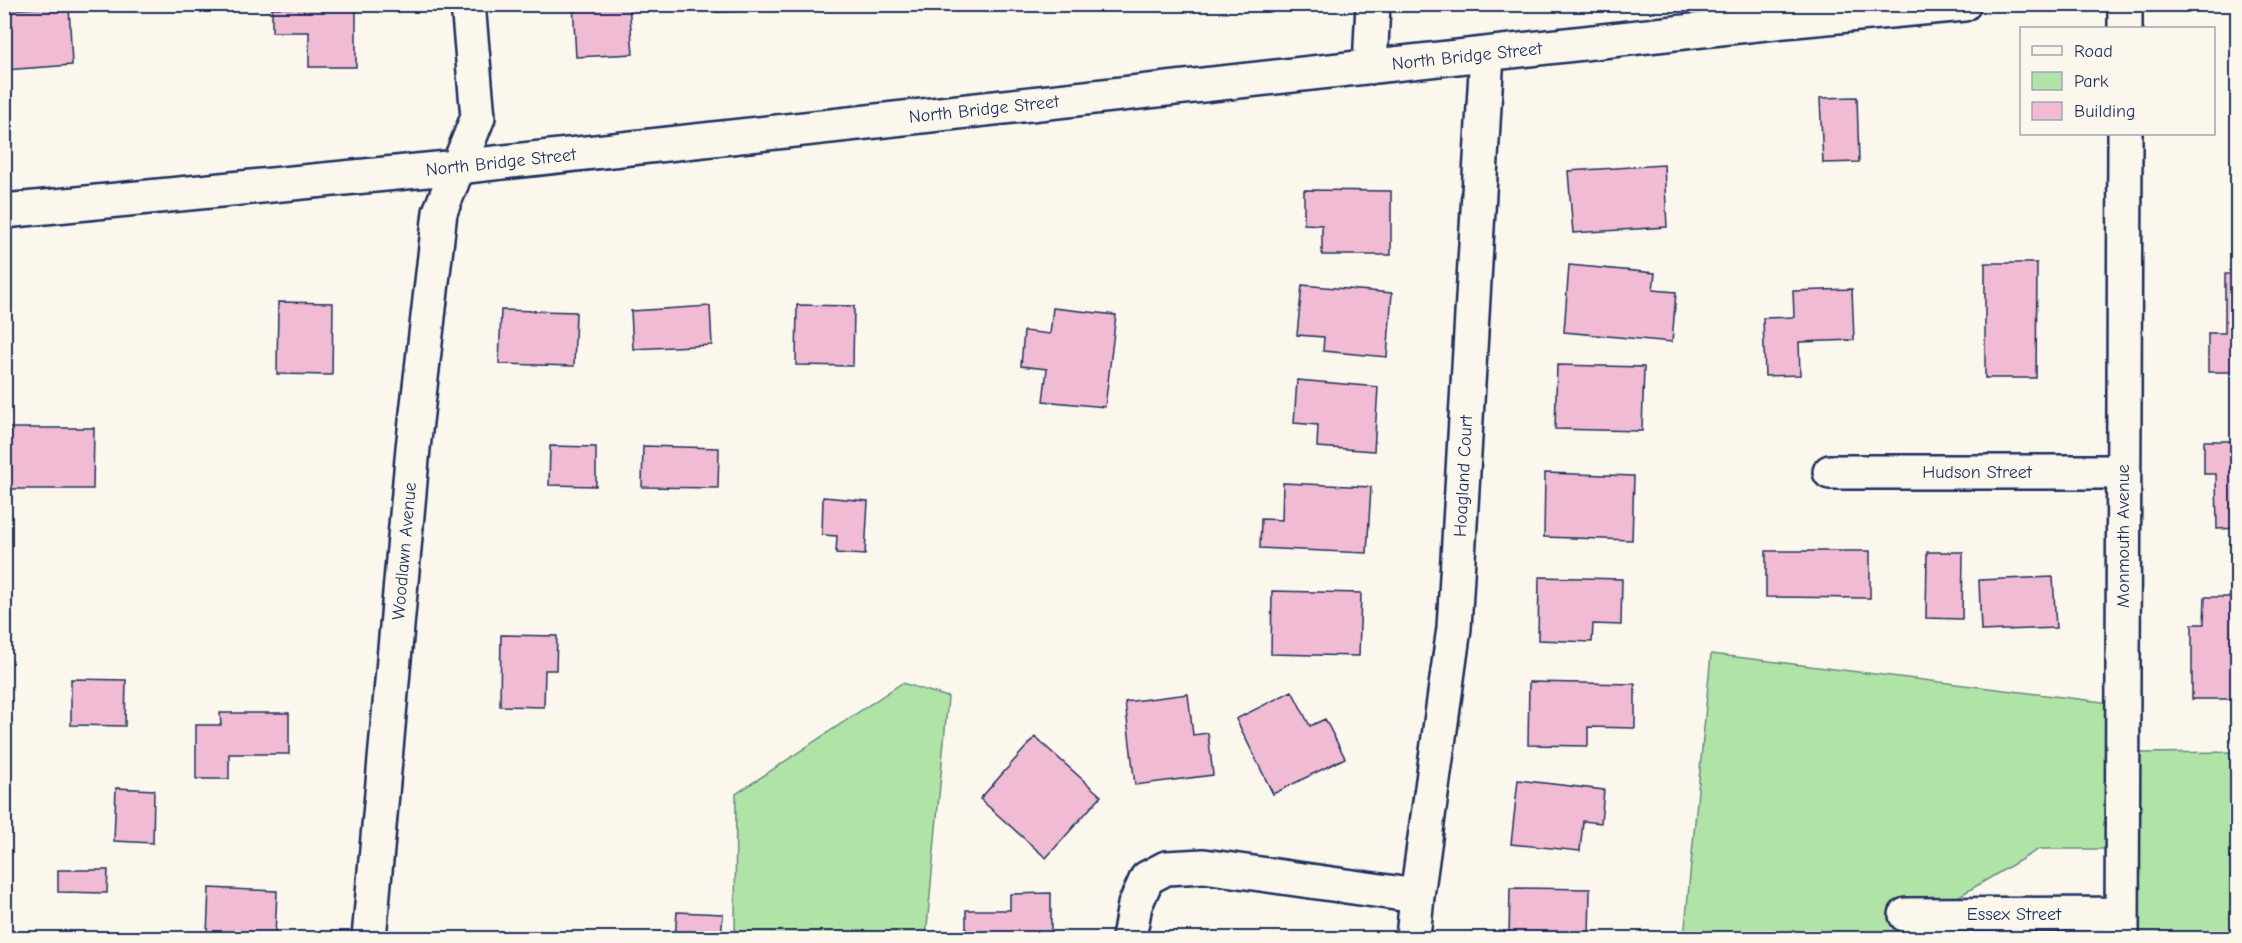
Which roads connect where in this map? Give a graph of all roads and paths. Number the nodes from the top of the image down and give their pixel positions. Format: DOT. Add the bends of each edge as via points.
graph roads {
  1 [pos="468,4"];
  2 [pos="1372,4"];
  3 [pos="1964,4"];
  4 [pos="2125,4"];
  5 [pos="2125,27"];
  6 [pos="1487,54"];
  7 [pos="1370,67"];
  8 [pos="2125,135"];
  9 [pos="458,167"];
  10 [pos="4,211"];
  11 [pos="1830,472"];
  12 [pos="2124,472"];
  13 [pos="1418,896"];
  14 [pos="1906,915"];
  15 [pos="2122,926"];
  16 [pos="369,939"];
  17 [pos="1129,939"];
  18 [pos="1413,939"];
  1 -- 9 [label="street, Woodlawn Avenue" via="478,117"];
  2 -- 7 [label="street"];
  3 -- 6 [label="street, North Bridge Street"];
  4 -- 5 [label="street"];
  6 -- 7 [label="street, North Bridge Street"];
  6 -- 13 [label="street, Hoagland Court" via="1455,628"];
  7 -- 9 [label="street, North Bridge Street"];
  8 -- 12 [label="street, Monmouth Avenue"];
  9 -- 10 [label="street, North Bridge Street"];
  9 -- 16 [label="street, Woodlawn Avenue" via="440,212 413,448"];
  11 -- 12 [label="street, Hudson Street"];
  12 -- 15 [label="street, Monmouth Avenue"];
  13 -- 17 [label="street" via="1204,866 1166,868 1147,878"];
  13 -- 18 [label="street, Hoagland Court"];
  14 -- 15 [label="street, Essex Street"];
}
